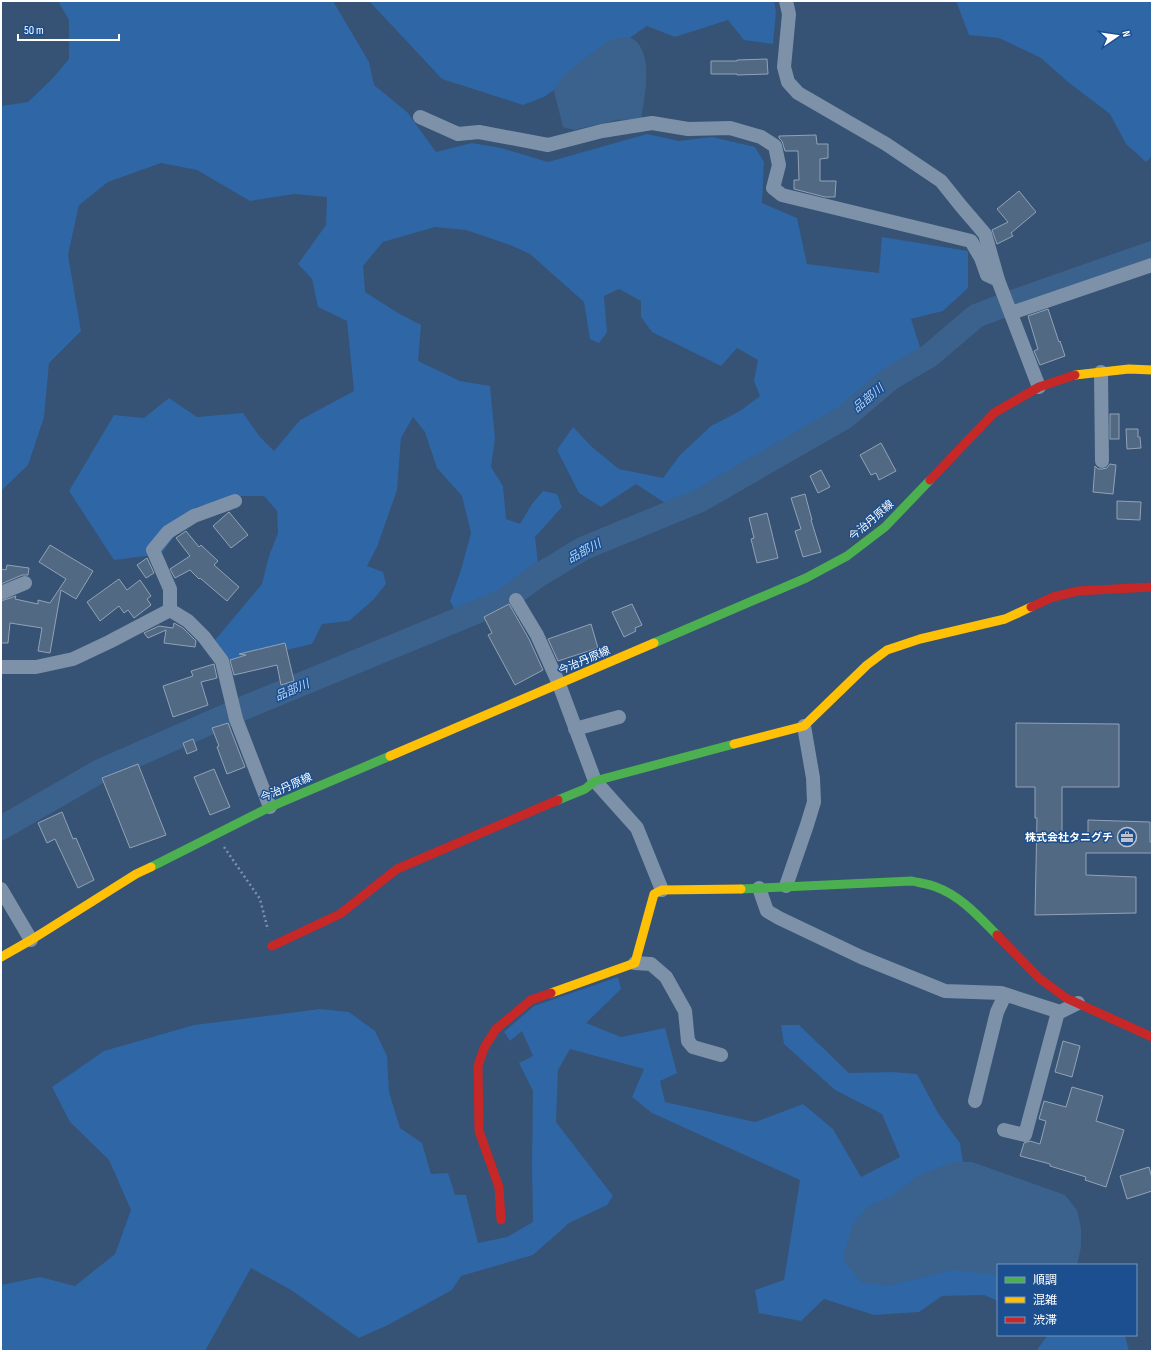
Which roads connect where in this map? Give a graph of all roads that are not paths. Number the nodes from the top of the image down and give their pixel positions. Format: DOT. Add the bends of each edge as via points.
graph roads {
  1 [pos="786,1"];
  2 [pos="420,117"];
  3 [pos="1152,265"];
  4 [pos="998,280"];
  5 [pos="1011,313"];
  6 [pos="1152,370"];
  7 [pos="1101,372"];
  8 [pos="1039,387"];
  9 [pos="1102,462"];
  10 [pos="235,501"];
  11 [pos="25,583"];
  12 [pos="1152,587"];
  13 [pos="1,593"];
  14 [pos="516,600"];
  15 [pos="170,610"];
  16 [pos="1,667"];
  17 [pos="559,684"];
  18 [pos="619,718"];
  19 [pos="804,726"];
  20 [pos="576,729"];
  21 [pos="595,782"];
  22 [pos="270,807"];
  23 [pos="786,886"];
  24 [pos="759,888"];
  25 [pos="1,889"];
  26 [pos="662,890"];
  27 [pos="31,940"];
  28 [pos="272,946"];
  29 [pos="1,957"];
  30 [pos="635,963"];
  31 [pos="1005,995"];
  32 [pos="1078,1003"];
  33 [pos="1058,1012"];
  34 [pos="1152,1037"];
  35 [pos="721,1054"];
  36 [pos="975,1101"];
  37 [pos="1004,1130"];
  38 [pos="501,1220"];
  1 -- 4 [label="street" via="789,14 784,67 788,82 798,93 886,144 941,182 985,234"];
  2 -- 4 [label="street" via="458,134 479,132 548,145 602,131 652,123 688,129 730,128 762,137 775,146 779,165 773,188 782,195 971,241 988,275"];
  3 -- 5 [label="street"];
  4 -- 5 [label="street"];
  5 -- 8 [label="street"];
  6 -- 7 [label="street, 今治丹原線"];
  7 -- 8 [label="street, 今治丹原線" via="1078,374"];
  7 -- 9 [label="street"];
  8 -- 17 [label="street, 今治丹原線" via="994,413 885,527 847,556 806,578"];
  10 -- 15 [label="street" via="194,516 168,532 153,550 170,589"];
  11 -- 13 [label="street"];
  12 -- 19 [label="street" via="1078,591 1054,597 1005,619 920,639 887,650 867,665"];
  14 -- 17 [label="street" via="537,635"];
  15 -- 16 [label="street" via="73,659 36,667"];
  15 -- 22 [label="street" via="188,620 222,660 236,719"];
  17 -- 20 [label="street"];
  17 -- 22 [label="street, 今治丹原線"];
  18 -- 20 [label="street"];
  19 -- 21 [label="street"];
  19 -- 23 [label="street" via="813,778 814,802"];
  20 -- 21 [label="street"];
  21 -- 26 [label="street" via="637,828"];
  21 -- 28 [label="street" via="585,789 397,869 340,914"];
  22 -- 27 [label="street, 今治丹原線" via="136,874"];
  23 -- 24 [label="street"];
  23 -- 32 [label="street" via="912,881 937,887 973,910 1038,978 1066,998"];
  24 -- 26 [label="street"];
  24 -- 31 [label="street" via="767,911 861,957 945,992"];
  25 -- 27 [label="street"];
  26 -- 30 [label="street" via="654,894"];
  27 -- 29 [label="street, 今治丹原線"];
  30 -- 35 [label="street" via="652,964 666,977 685,1011 688,1041 693,1047"];
  30 -- 38 [label="street" via="531,1000 496,1029 484,1048 478,1066 479,1131 499,1187"];
  31 -- 33 [label="street"];
  31 -- 36 [label="street" via="997,1012"];
  32 -- 33 [label="street"];
  32 -- 34 [label="street"];
  33 -- 37 [label="street" via="1025,1135"];
}
